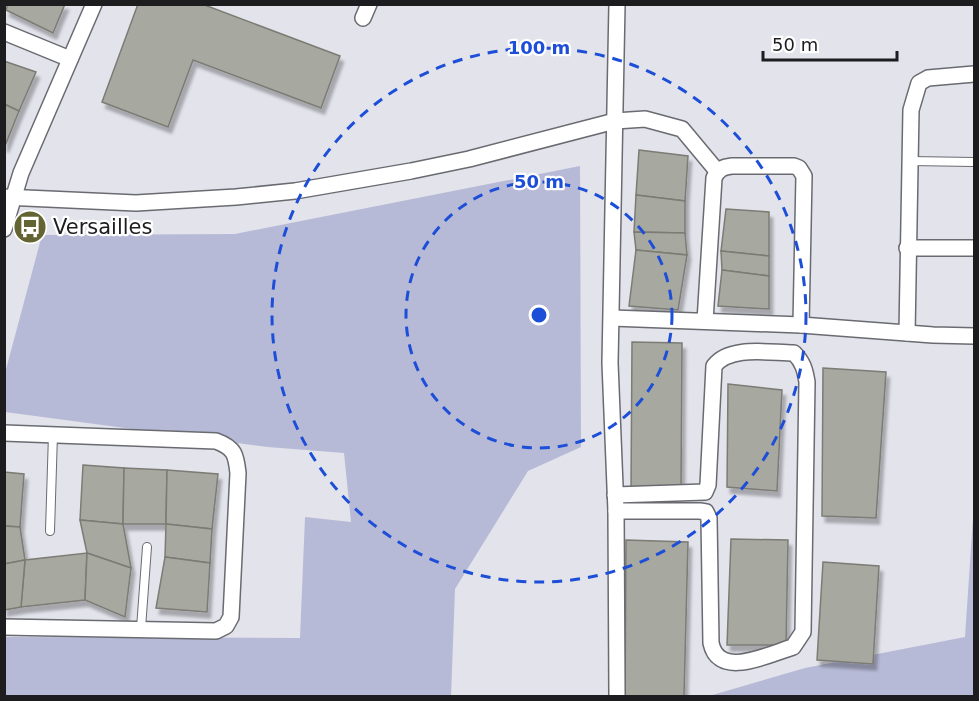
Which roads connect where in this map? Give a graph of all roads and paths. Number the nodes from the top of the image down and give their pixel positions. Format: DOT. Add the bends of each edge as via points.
graph roads {
  1 [pos="94,4"];
  2 [pos="617,4"];
  3 [pos="4,32"];
  4 [pos="70,59"];
  5 [pos="975,74"];
  6 [pos="615,121"];
  7 [pos="910,161"];
  8 [pos="975,162"];
  9 [pos="717,171"];
  10 [pos="9,196"];
  11 [pos="4,229"];
  12 [pos="907,248"];
  13 [pos="975,248"];
  14 [pos="612,318"];
  15 [pos="705,321"];
  16 [pos="801,325"];
  17 [pos="907,333"];
  18 [pos="975,336"];
  19 [pos="4,433"];
  20 [pos="53,434"];
  21 [pos="615,495"];
  22 [pos="616,511"];
  23 [pos="50,531"];
  24 [pos="147,547"];
  25 [pos="4,627"];
  26 [pos="141,628"];
  27 [pos="617,696"];
  1 -- 4 [label="street"];
  2 -- 6 [label="street"];
  3 -- 4 [label="street"];
  4 -- 10 [label="street"];
  5 -- 7 [label="street" via="928,78 919,83 911,110"];
  6 -- 9 [label="street" via="645,119 682,129"];
  6 -- 10 [label="street" via="446,164 295,191 146,202"];
  6 -- 14 [label="street"];
  7 -- 8 [label="lane"];
  7 -- 12 [label="street"];
  9 -- 15 [label="street"];
  9 -- 16 [label="street" via="732,166 794,166 804,176"];
  10 -- 11 [label="street"];
  12 -- 13 [label="street"];
  12 -- 17 [label="street"];
  14 -- 15 [label="street"];
  14 -- 21 [label="street"];
  15 -- 16 [label="street"];
  16 -- 17 [label="street"];
  17 -- 18 [label="street"];
  19 -- 20 [label="street"];
  20 -- 23 [label="lane"];
  20 -- 26 [label="street" via="216,441 233,451 238,473 231,617 216,631"];
  21 -- 22 [label="street"];
  21 -- 22 [label="street" via="705,492 714,366 720,358 742,353 794,352 801,359 807,382 803,632 793,647 738,663 722,661 713,654 711,643 706,513"];
  22 -- 27 [label="street"];
  24 -- 26 [label="lane"];
  25 -- 26 [label="street"];
}
